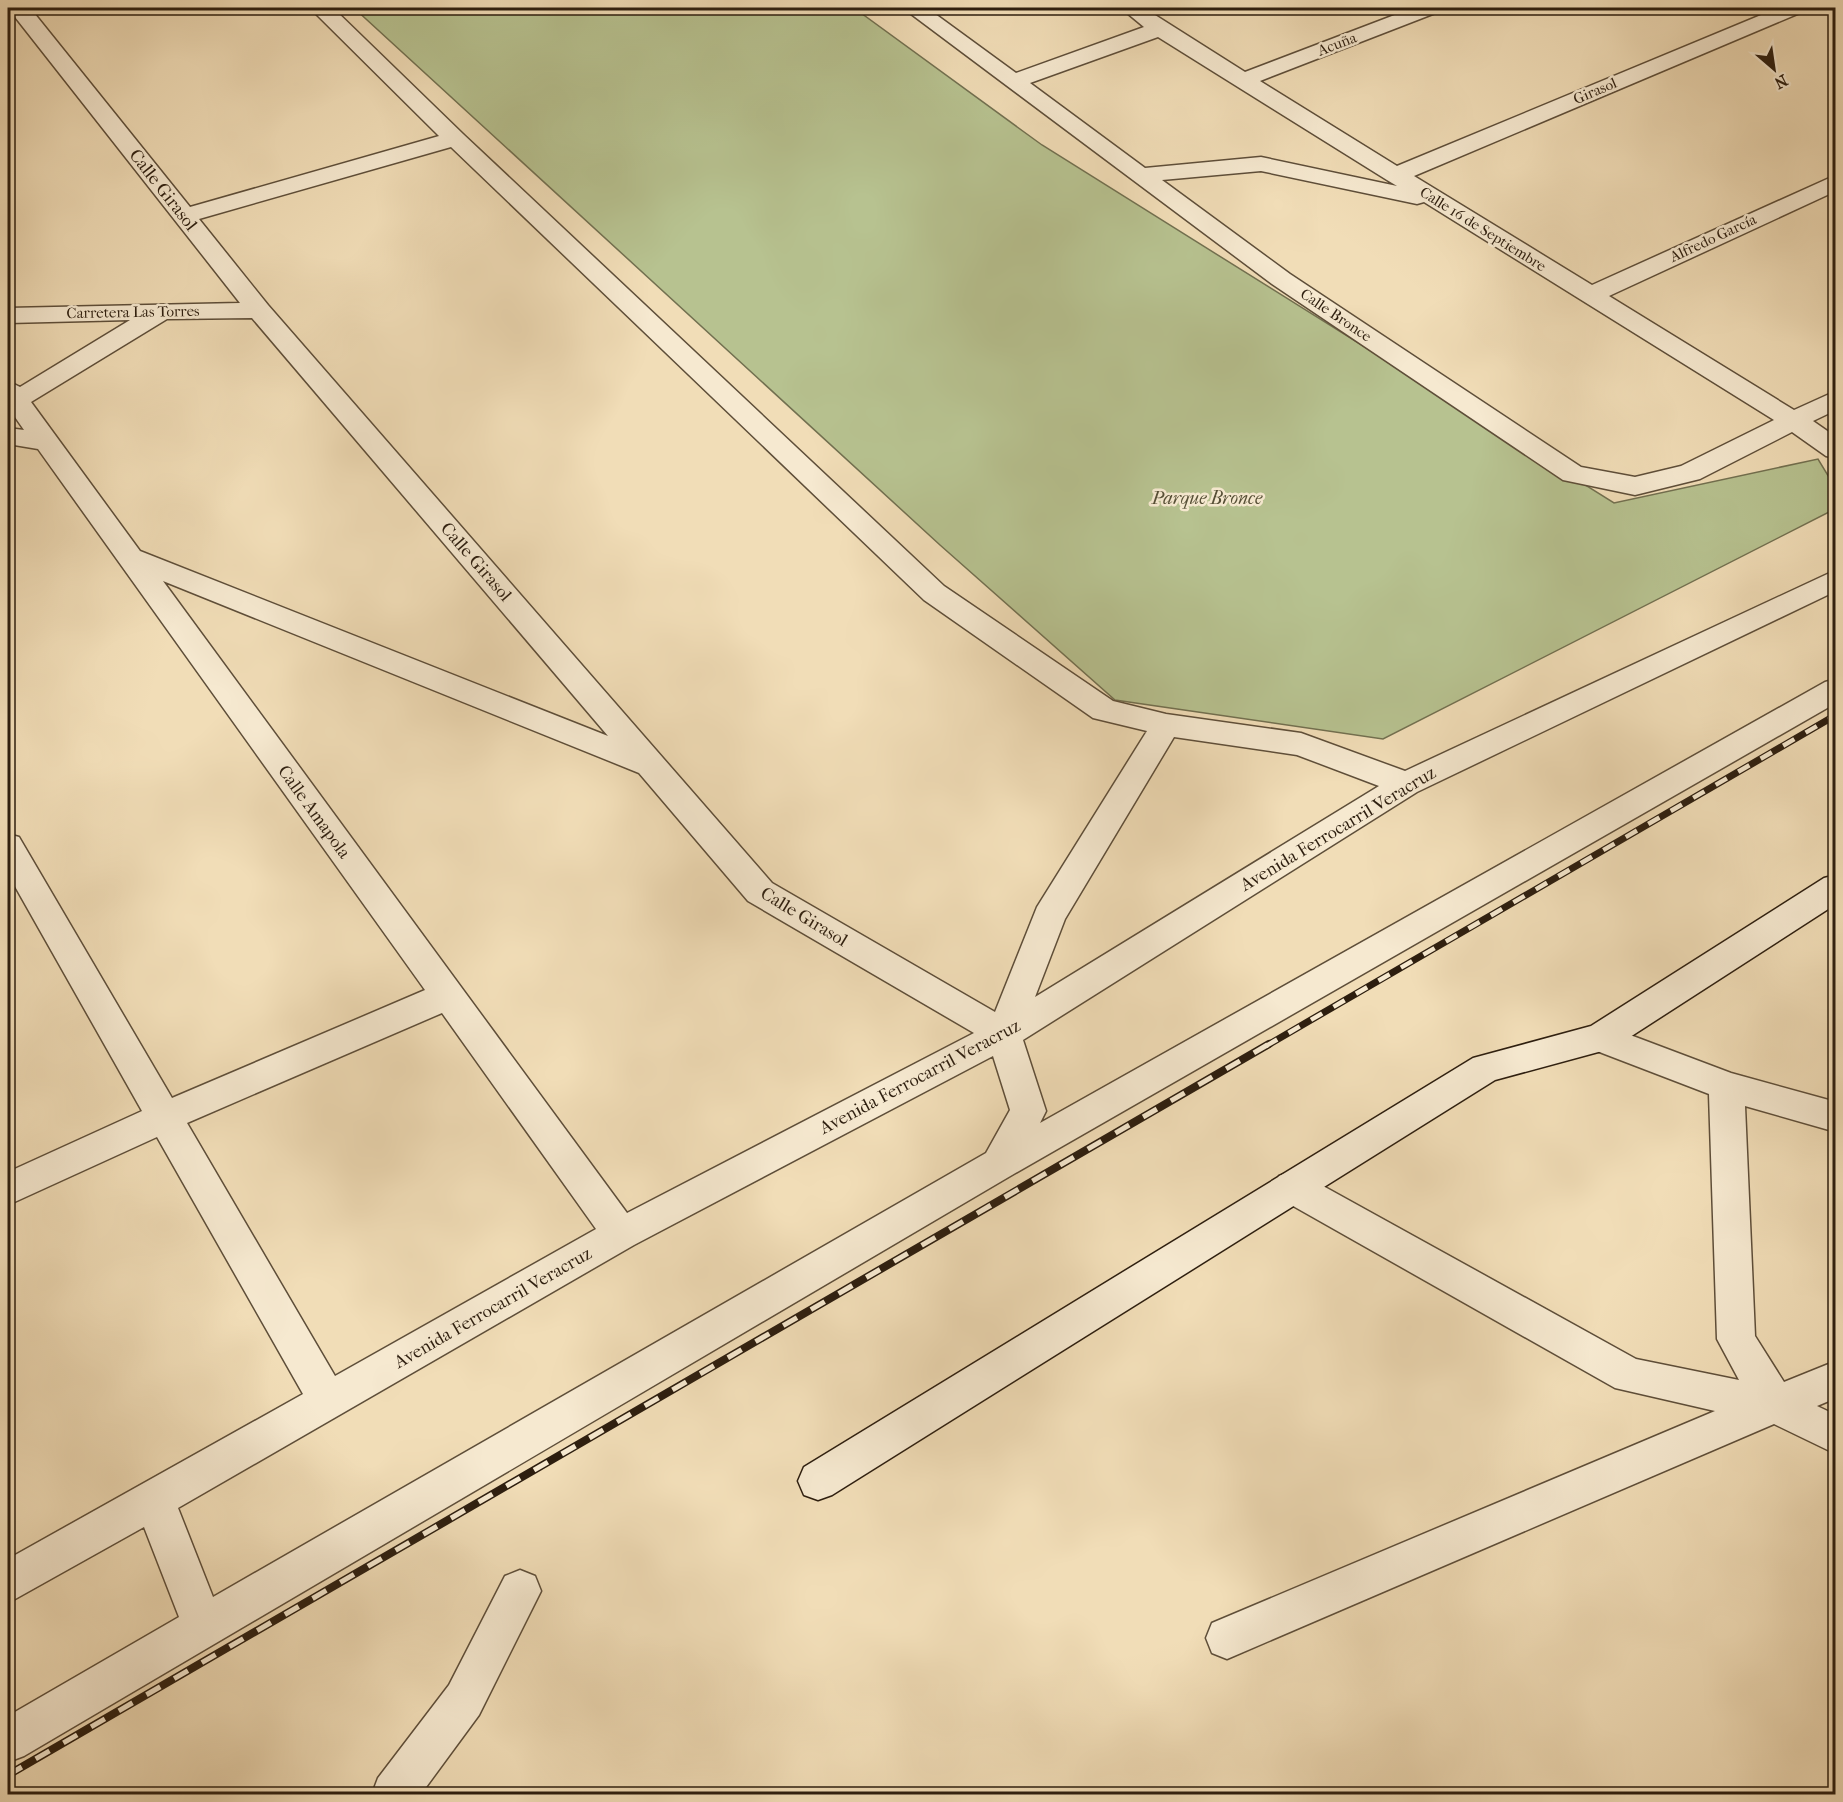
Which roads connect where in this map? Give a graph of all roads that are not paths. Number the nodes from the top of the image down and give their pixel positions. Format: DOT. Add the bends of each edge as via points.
graph roads {
  1 [pos="19,8"];
  2 [pos="321,8"];
  3 [pos="914,8"];
  4 [pos="1431,8"];
  5 [pos="1795,8"];
  6 [pos="1138,9"];
  7 [pos="1160,29"];
  8 [pos="1244,80"];
  9 [pos="1015,81"];
  10 [pos="455,139"];
  11 [pos="1140,175"];
  12 [pos="1395,175"];
  13 [pos="1836,182"];
  14 [pos="1439,202"];
  15 [pos="184,216"];
  16 [pos="1591,295"];
  17 [pos="259,310"];
  18 [pos="162,312"];
  19 [pos="8,315"];
  20 [pos="12,395"];
  21 [pos="1836,399"];
  22 [pos="1794,421"];
  23 [pos="8,436"];
  24 [pos="45,442"];
  25 [pos="1836,450"];
  26 [pos="129,557"];
  27 [pos="1836,579"];
  28 [pos="1836,689"];
  29 [pos="1166,725"];
  30 [pos="650,764"];
  31 [pos="1406,784"];
  32 [pos="8,846"];
  33 [pos="1836,887"];
  34 [pos="447,996"];
  35 [pos="1004,1034"];
  36 [pos="1601,1038"];
  37 [pos="1726,1086"];
  38 [pos="164,1117"];
  39 [pos="1836,1117"];
  40 [pos="999,1164"];
  41 [pos="1292,1187"];
  42 [pos="8,1189"];
  43 [pos="621,1234"];
  44 [pos="1836,1379"];
  45 [pos="328,1402"];
  46 [pos="1777,1406"];
  47 [pos="1836,1436"];
  48 [pos="818,1481"];
  49 [pos="154,1500"];
  50 [pos="8,1582"];
  51 [pos="520,1591"];
  52 [pos="204,1627"];
  53 [pos="1227,1638"];
  54 [pos="8,1740"];
  55 [pos="394,1794"];
  1 -- 15 [label="street, Calle Girasol"];
  2 -- 10 [label="street"];
  3 -- 9 [label="street, Calle Bronce"];
  4 -- 8 [label="street, Acuña"];
  5 -- 12 [label="street, Girasol"];
  6 -- 7 [label="street, Calle 16 de Septiembre"];
  7 -- 8 [label="street, Calle 16 de Septiembre"];
  7 -- 9 [label="street"];
  8 -- 12 [label="street, Calle 16 de Septiembre"];
  9 -- 11 [label="street, Calle Bronce"];
  10 -- 15 [label="street"];
  10 -- 29 [label="street" via="934,593 1104,710"];
  11 -- 14 [label="street" via="1261,164"];
  11 -- 22 [label="street, Calle Bronce" via="1281,279 1573,474 1635,486 1690,472"];
  12 -- 14 [label="street, Calle 16 de Septiembre"];
  13 -- 16 [label="street, Alfredo García"];
  14 -- 16 [label="street, Calle 16 de Septiembre"];
  15 -- 17 [label="street, Calle Girasol"];
  16 -- 22 [label="street, Calle 16 de Septiembre"];
  17 -- 18 [label="street, Carretera Las Torres"];
  17 -- 30 [label="street, Calle Girasol"];
  18 -- 19 [label="street, Carretera Las Torres"];
  18 -- 20 [label="street"];
  20 -- 24 [label="street, Calle Amapola"];
  21 -- 22 [label="street, Calle Bronce"];
  22 -- 25 [label="street, Calle 16 de Septiembre"];
  23 -- 24 [label="street"];
  24 -- 26 [label="street, Calle Amapola"];
  26 -- 30 [label="street"];
  26 -- 34 [label="street, Calle Amapola"];
  27 -- 31 [label="street, Avenida Ferrocarril Veracruz"];
  28 -- 40 [label="street"];
  29 -- 31 [label="street" via="1301,744"];
  29 -- 35 [label="street" via="1049,916"];
  30 -- 35 [label="street, Calle Girasol" via="760,892"];
  31 -- 35 [label="street, Avenida Ferrocarril Veracruz"];
  32 -- 38 [label="street"];
  33 -- 36 [label="street"];
  34 -- 38 [label="street"];
  34 -- 43 [label="street, Calle Amapola"];
  35 -- 40 [label="street" via="1028,1111"];
  35 -- 43 [label="street, Avenida Ferrocarril Veracruz"];
  36 -- 37 [label="street"];
  36 -- 41 [label="street" via="1485,1068"];
  37 -- 39 [label="street"];
  37 -- 46 [label="street" via="1736,1339"];
  38 -- 42 [label="street"];
  38 -- 45 [label="street"];
  40 -- 52 [label="street"];
  41 -- 46 [label="street" via="1629,1375"];
  41 -- 48 [label="street"];
  43 -- 45 [label="street, Avenida Ferrocarril Veracruz"];
  44 -- 46 [label="street"];
  45 -- 49 [label="street, Avenida Ferrocarril Veracruz"];
  46 -- 47 [label="street"];
  46 -- 53 [label="street"];
  49 -- 50 [label="street, Avenida Ferrocarril Veracruz"];
  49 -- 52 [label="street"];
  51 -- 55 [label="street" via="464,1700"];
  52 -- 54 [label="street"];
}
